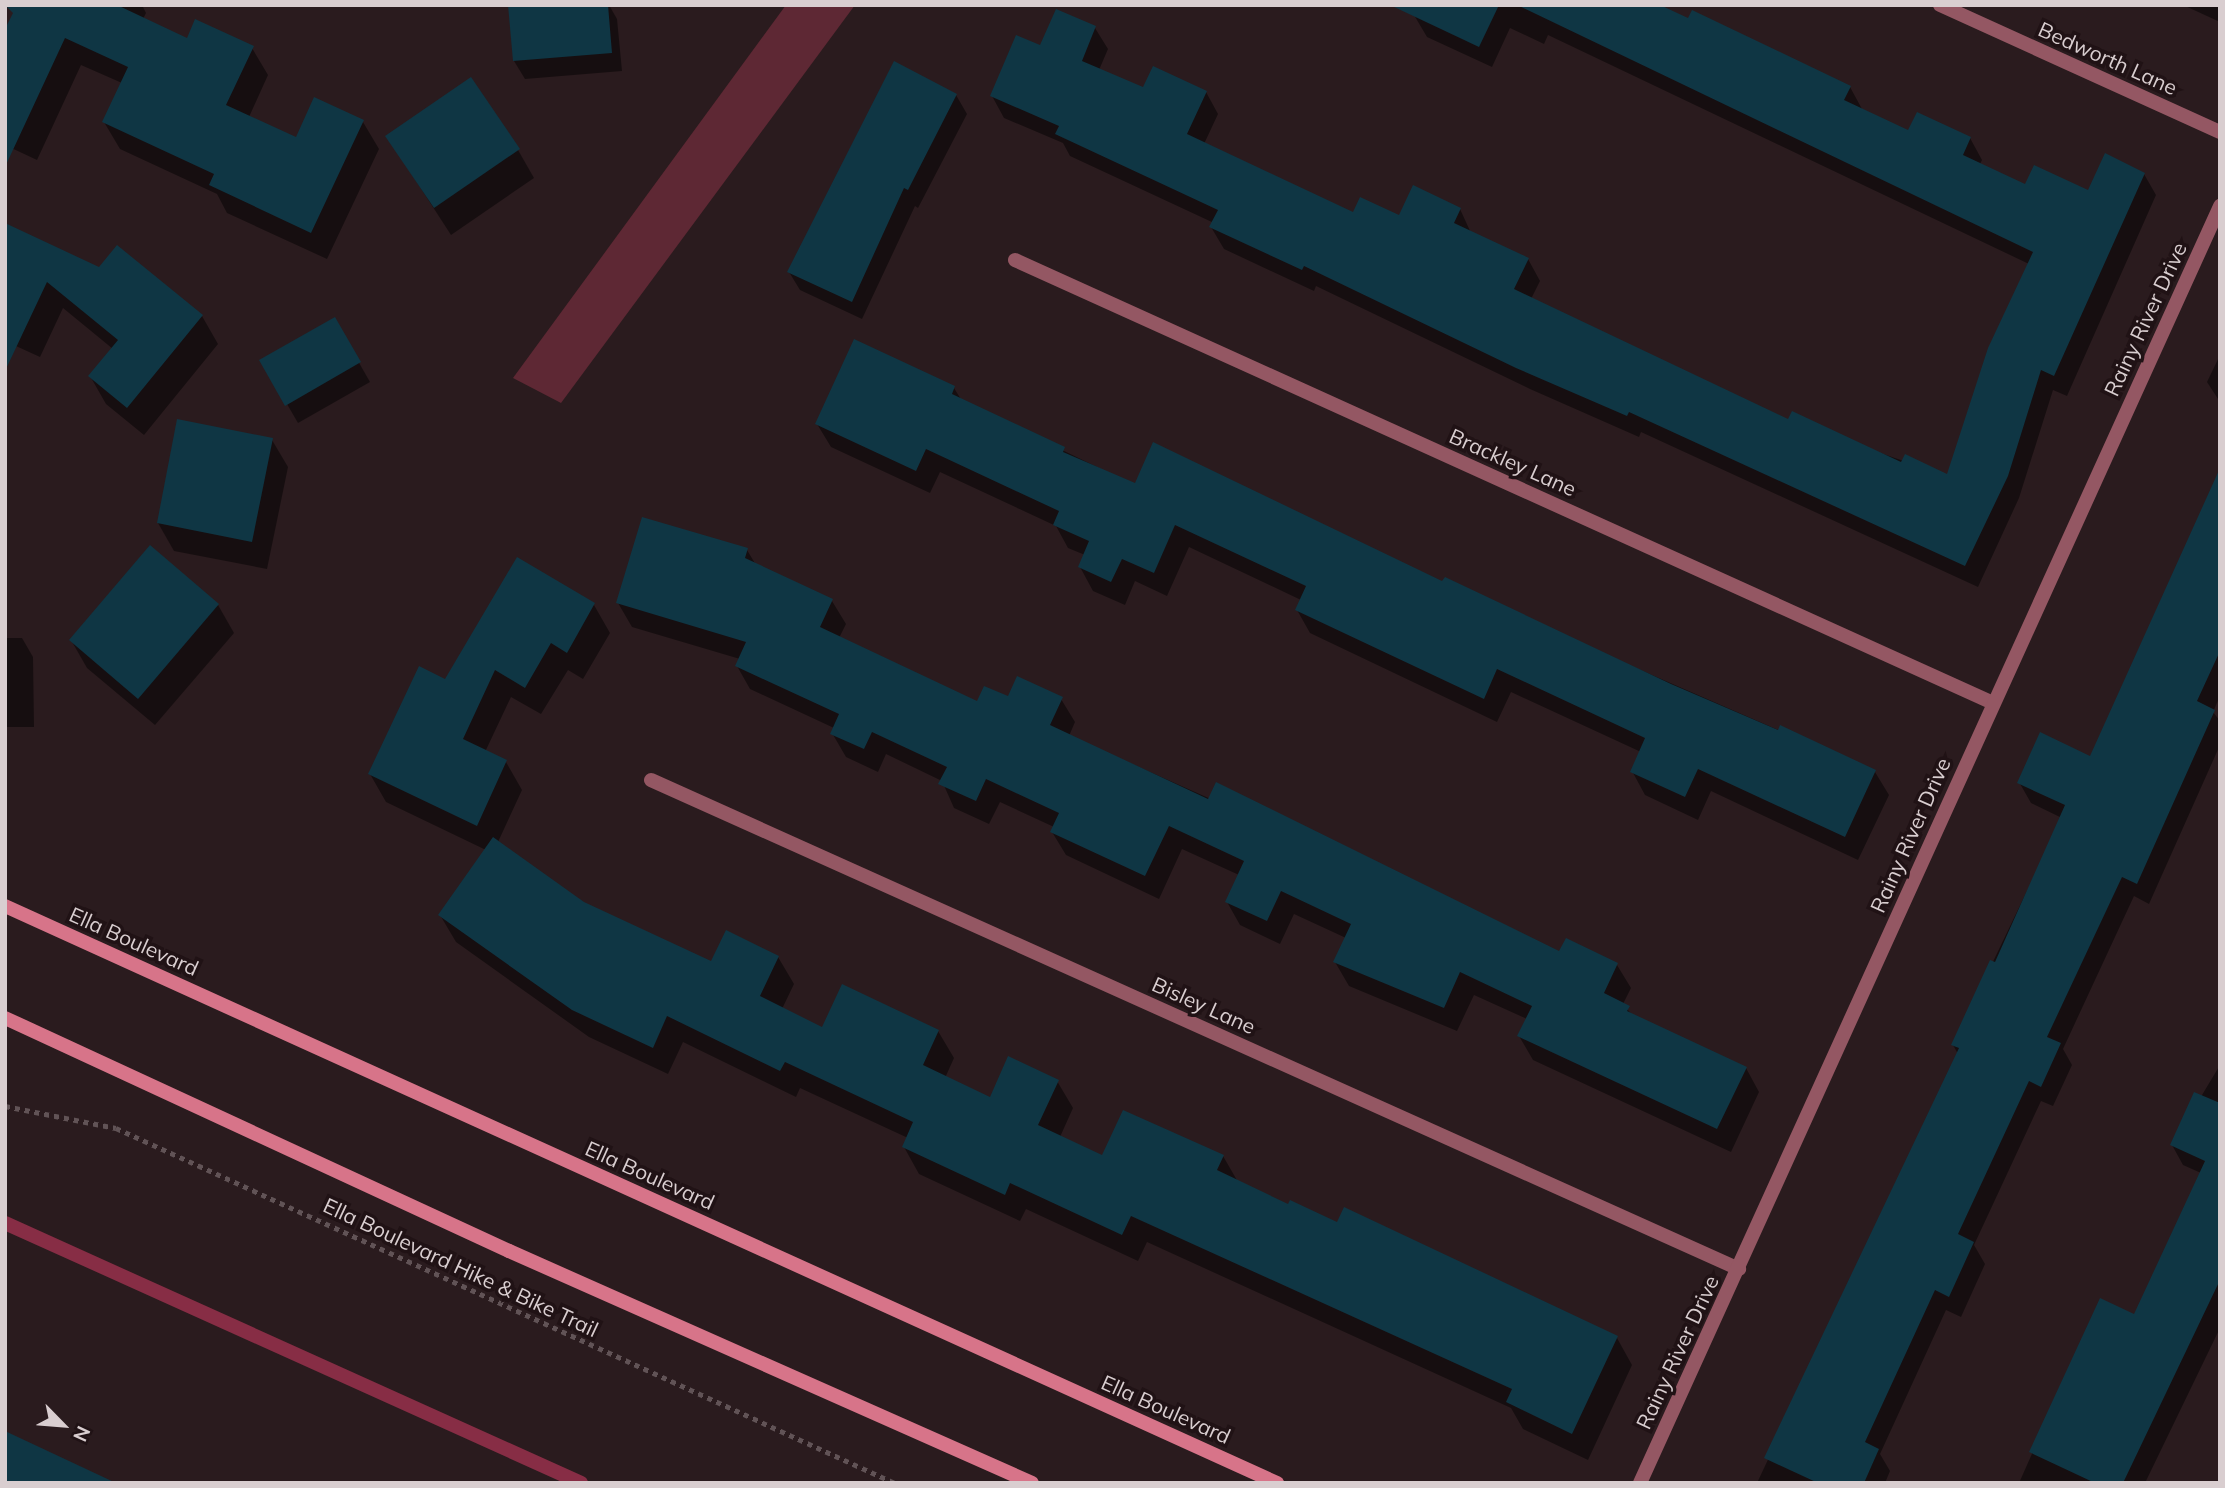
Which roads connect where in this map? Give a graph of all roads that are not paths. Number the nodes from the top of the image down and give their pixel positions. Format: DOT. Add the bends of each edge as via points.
graph roads {
  1 [pos="1940,5"];
  2 [pos="2220,132"];
  3 [pos="2220,206"];
  4 [pos="1015,260"];
  5 [pos="1993,703"];
  6 [pos="651,780"];
  7 [pos="5,906"];
  8 [pos="5,1018"];
  9 [pos="1739,1269"];
  10 [pos="1032,1483"];
  11 [pos="1277,1483"];
  12 [pos="1640,1483"];
  1 -- 2 [label="street, Bedworth Lane"];
  3 -- 5 [label="street, Rainy River Drive"];
  4 -- 5 [label="street, Brackley Lane"];
  5 -- 9 [label="street, Rainy River Drive"];
  6 -- 9 [label="street, Bisley Lane"];
  7 -- 11 [label="main road, Ella Boulevard"];
  8 -- 10 [label="main road" via="509,1251"];
  9 -- 12 [label="street, Rainy River Drive"];
}
